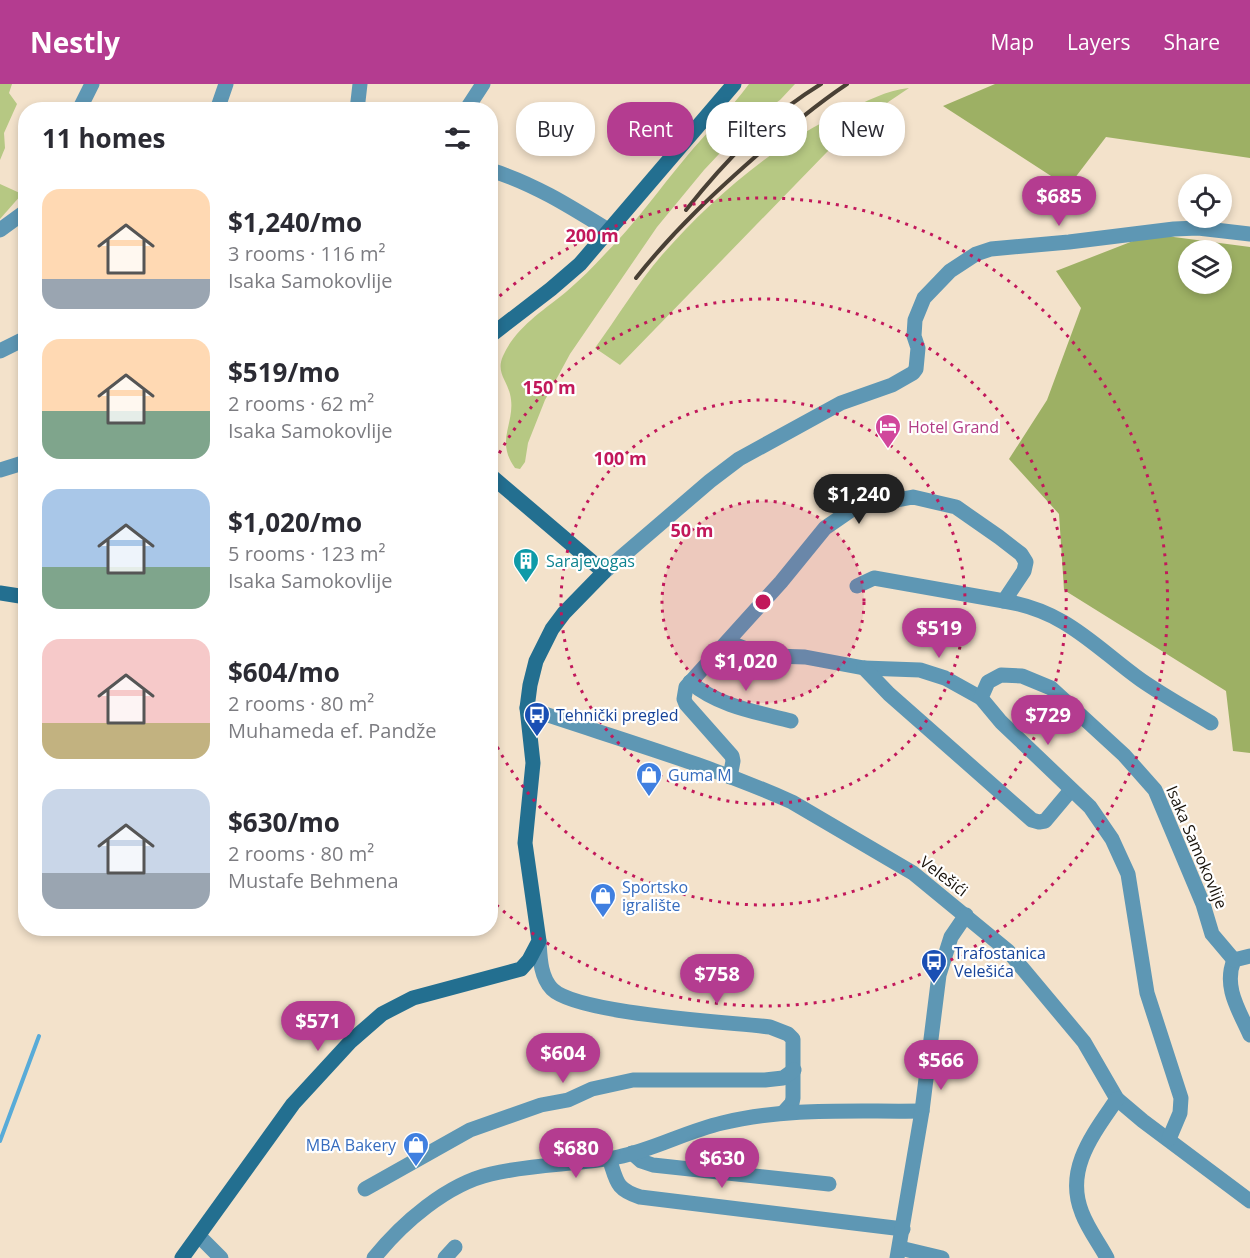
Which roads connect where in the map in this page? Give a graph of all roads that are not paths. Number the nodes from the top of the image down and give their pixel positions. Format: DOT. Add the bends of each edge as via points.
graph roads {
  1 [pos="92,84"];
  2 [pos="226,84"];
  3 [pos="360,84"];
  4 [pos="483,84"];
  5 [pos="734,84"];
  6 [pos="83,102"];
  7 [pos="220,102"];
  8 [pos="358,102"];
  9 [pos="471,102"];
  10 [pos="498,173"];
  11 [pos="18,217"];
  12 [pos="0,230"];
  13 [pos="608,230"];
  14 [pos="1250,234"];
  15 [pos="498,330"];
  16 [pos="18,343"];
  17 [pos="0,351"];
  18 [pos="18,464"];
  19 [pos="0,470"];
  20 [pos="498,482"];
  21 [pos="604,572"];
  22 [pos="857,586"];
  23 [pos="0,593"];
  24 [pos="18,595"];
  25 [pos="1004,601"];
  26 [pos="728,642"];
  27 [pos="864,668"];
  28 [pos="690,682"];
  29 [pos="981,698"];
  30 [pos="527,708"];
  31 [pos="791,721"];
  32 [pos="1211,723"];
  33 [pos="730,777"];
  34 [pos="1071,790"];
  35 [pos="966,915"];
  36 [pos="538,941"];
  37 [pos="1250,956"];
  38 [pos="1234,960"];
  39 [pos="1250,1035"];
  40 [pos="794,1070"];
  41 [pos="1117,1098"];
  42 [pos="922,1111"];
  43 [pos="783,1113"];
  44 [pos="1169,1139"];
  45 [pos="632,1153"];
  46 [pos="609,1158"];
  47 [pos="829,1184"];
  48 [pos="365,1189"];
  49 [pos="1250,1201"];
  50 [pos="903,1229"];
  51 [pos="199,1236"];
  52 [pos="898,1253"];
  53 [pos="182,1258"];
  54 [pos="221,1258"];
  55 [pos="374,1258"];
  56 [pos="942,1258"];
  57 [pos="1107,1258"];
  1 -- 6 [label="street"];
  2 -- 7 [label="street"];
  3 -- 8 [label="street"];
  4 -- 9 [label="street"];
  5 -- 13 [label="street"];
  10 -- 13 [label="street" via="546,194"];
  11 -- 12 [label="street"];
  13 -- 15 [label="street" via="580,264"];
  14 -- 21 [label="street" via="1174,229 991,249 976,254 950,271 924,298 915,320 916,369 907,378 841,403 739,459"];
  16 -- 17 [label="street"];
  18 -- 19 [label="street"];
  20 -- 21 [label="street"];
  21 -- 30 [label="street" via="564,613 543,644"];
  22 -- 25 [label="street" via="874,578"];
  23 -- 24 [label="street"];
  25 -- 26 [label="street" via="1024,571 1026,562 1021,554 956,507 913,497 854,508 825,528"];
  25 -- 32 [label="street" via="1059,618 1142,680"];
  26 -- 27 [label="street" via="754,652"];
  26 -- 28 [label="street"];
  27 -- 29 [label="street" via="920,670 945,678"];
  27 -- 34 [label="street" via="1032,820 1045,821"];
  28 -- 31 [label="street" via="724,702"];
  28 -- 33 [label="street" via="684,694 686,704 732,756"];
  29 -- 34 [label="street" via="1000,722"];
  29 -- 38 [label="street, Isaka Samokovlije" via="988,682 1001,675 1022,676 1051,688 1124,755 1155,790 1212,934"];
  30 -- 33 [label="street, Velešići"];
  30 -- 36 [label="street" via="532,763 525,843"];
  33 -- 35 [label="street, Velešići" via="792,802 913,873"];
  34 -- 44 [label="street" via="1090,807 1112,839 1128,874 1147,993 1181,1098 1180,1113"];
  35 -- 41 [label="street, Velešići" via="1008,951 1084,1041"];
  35 -- 42 [label="street" via="951,937 939,975"];
  36 -- 40 [label="street" via="541,968 552,988 573,1001 625,1012 770,1027 793,1039"];
  36 -- 51 [label="street" via="521,969 413,998 382,1014 351,1041 293,1104"];
  37 -- 38 [label="street"];
  38 -- 39 [label="street" via="1230,992"];
  40 -- 43 [label="street" via="792,1103"];
  40 -- 48 [label="street" via="783,1078 765,1080 633,1080 592,1089 470,1130"];
  41 -- 44 [label="street, Velešići"];
  41 -- 57 [label="street" via="1086,1146 1077,1177 1082,1214"];
  42 -- 43 [label="street"];
  42 -- 50 [label="street"];
  43 -- 45 [label="street" via="722,1123"];
  44 -- 49 [label="street, Velešići"];
  45 -- 46 [label="street"];
  45 -- 47 [label="street" via="653,1165"];
  46 -- 50 [label="street" via="624,1192 640,1197"];
  46 -- 55 [label="street" via="485,1175 422,1209"];
  50 -- 52 [label="street"];
  51 -- 53 [label="street"];
  51 -- 54 [label="street"];
  52 -- 56 [label="street"];
}
